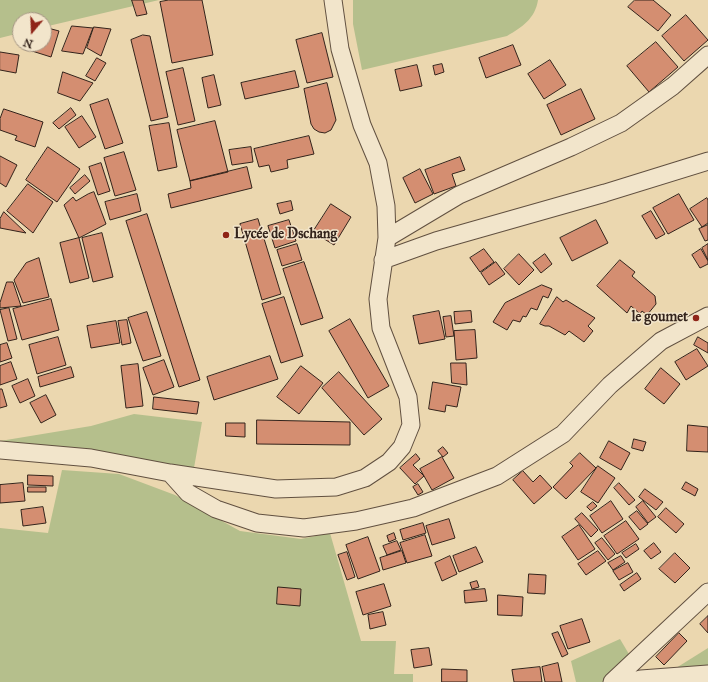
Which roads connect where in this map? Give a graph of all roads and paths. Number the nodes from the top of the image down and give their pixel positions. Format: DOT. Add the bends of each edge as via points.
graph roads {
  1 [pos="333,0"];
  2 [pos="708,55"];
  3 [pos="708,161"];
  4 [pos="387,238"];
  5 [pos="383,260"];
  6 [pos="708,316"];
  7 [pos="0,450"];
  8 [pos="170,473"];
  9 [pos="708,592"];
  10 [pos="708,674"];
  11 [pos="612,682"];
  12 [pos="630,682"];
  1 -- 4 [label="street" via="340,49 362,126 378,164 386,206"];
  2 -- 4 [label="street" via="673,86 621,123 459,195"];
  3 -- 5 [label="street" via="436,241"];
  4 -- 5 [label="street"];
  5 -- 8 [label="street" via="378,299 381,328 408,397 411,425 402,447 389,462 365,478 336,487 276,489"];
  6 -- 8 [label="street" via="661,341 610,385 563,434 497,476 413,508 356,521 304,528 257,523 216,509 188,492"];
  7 -- 8 [label="street" via="91,458"];
  9 -- 11 [label="street"];
  10 -- 12 [label="street"];
}
